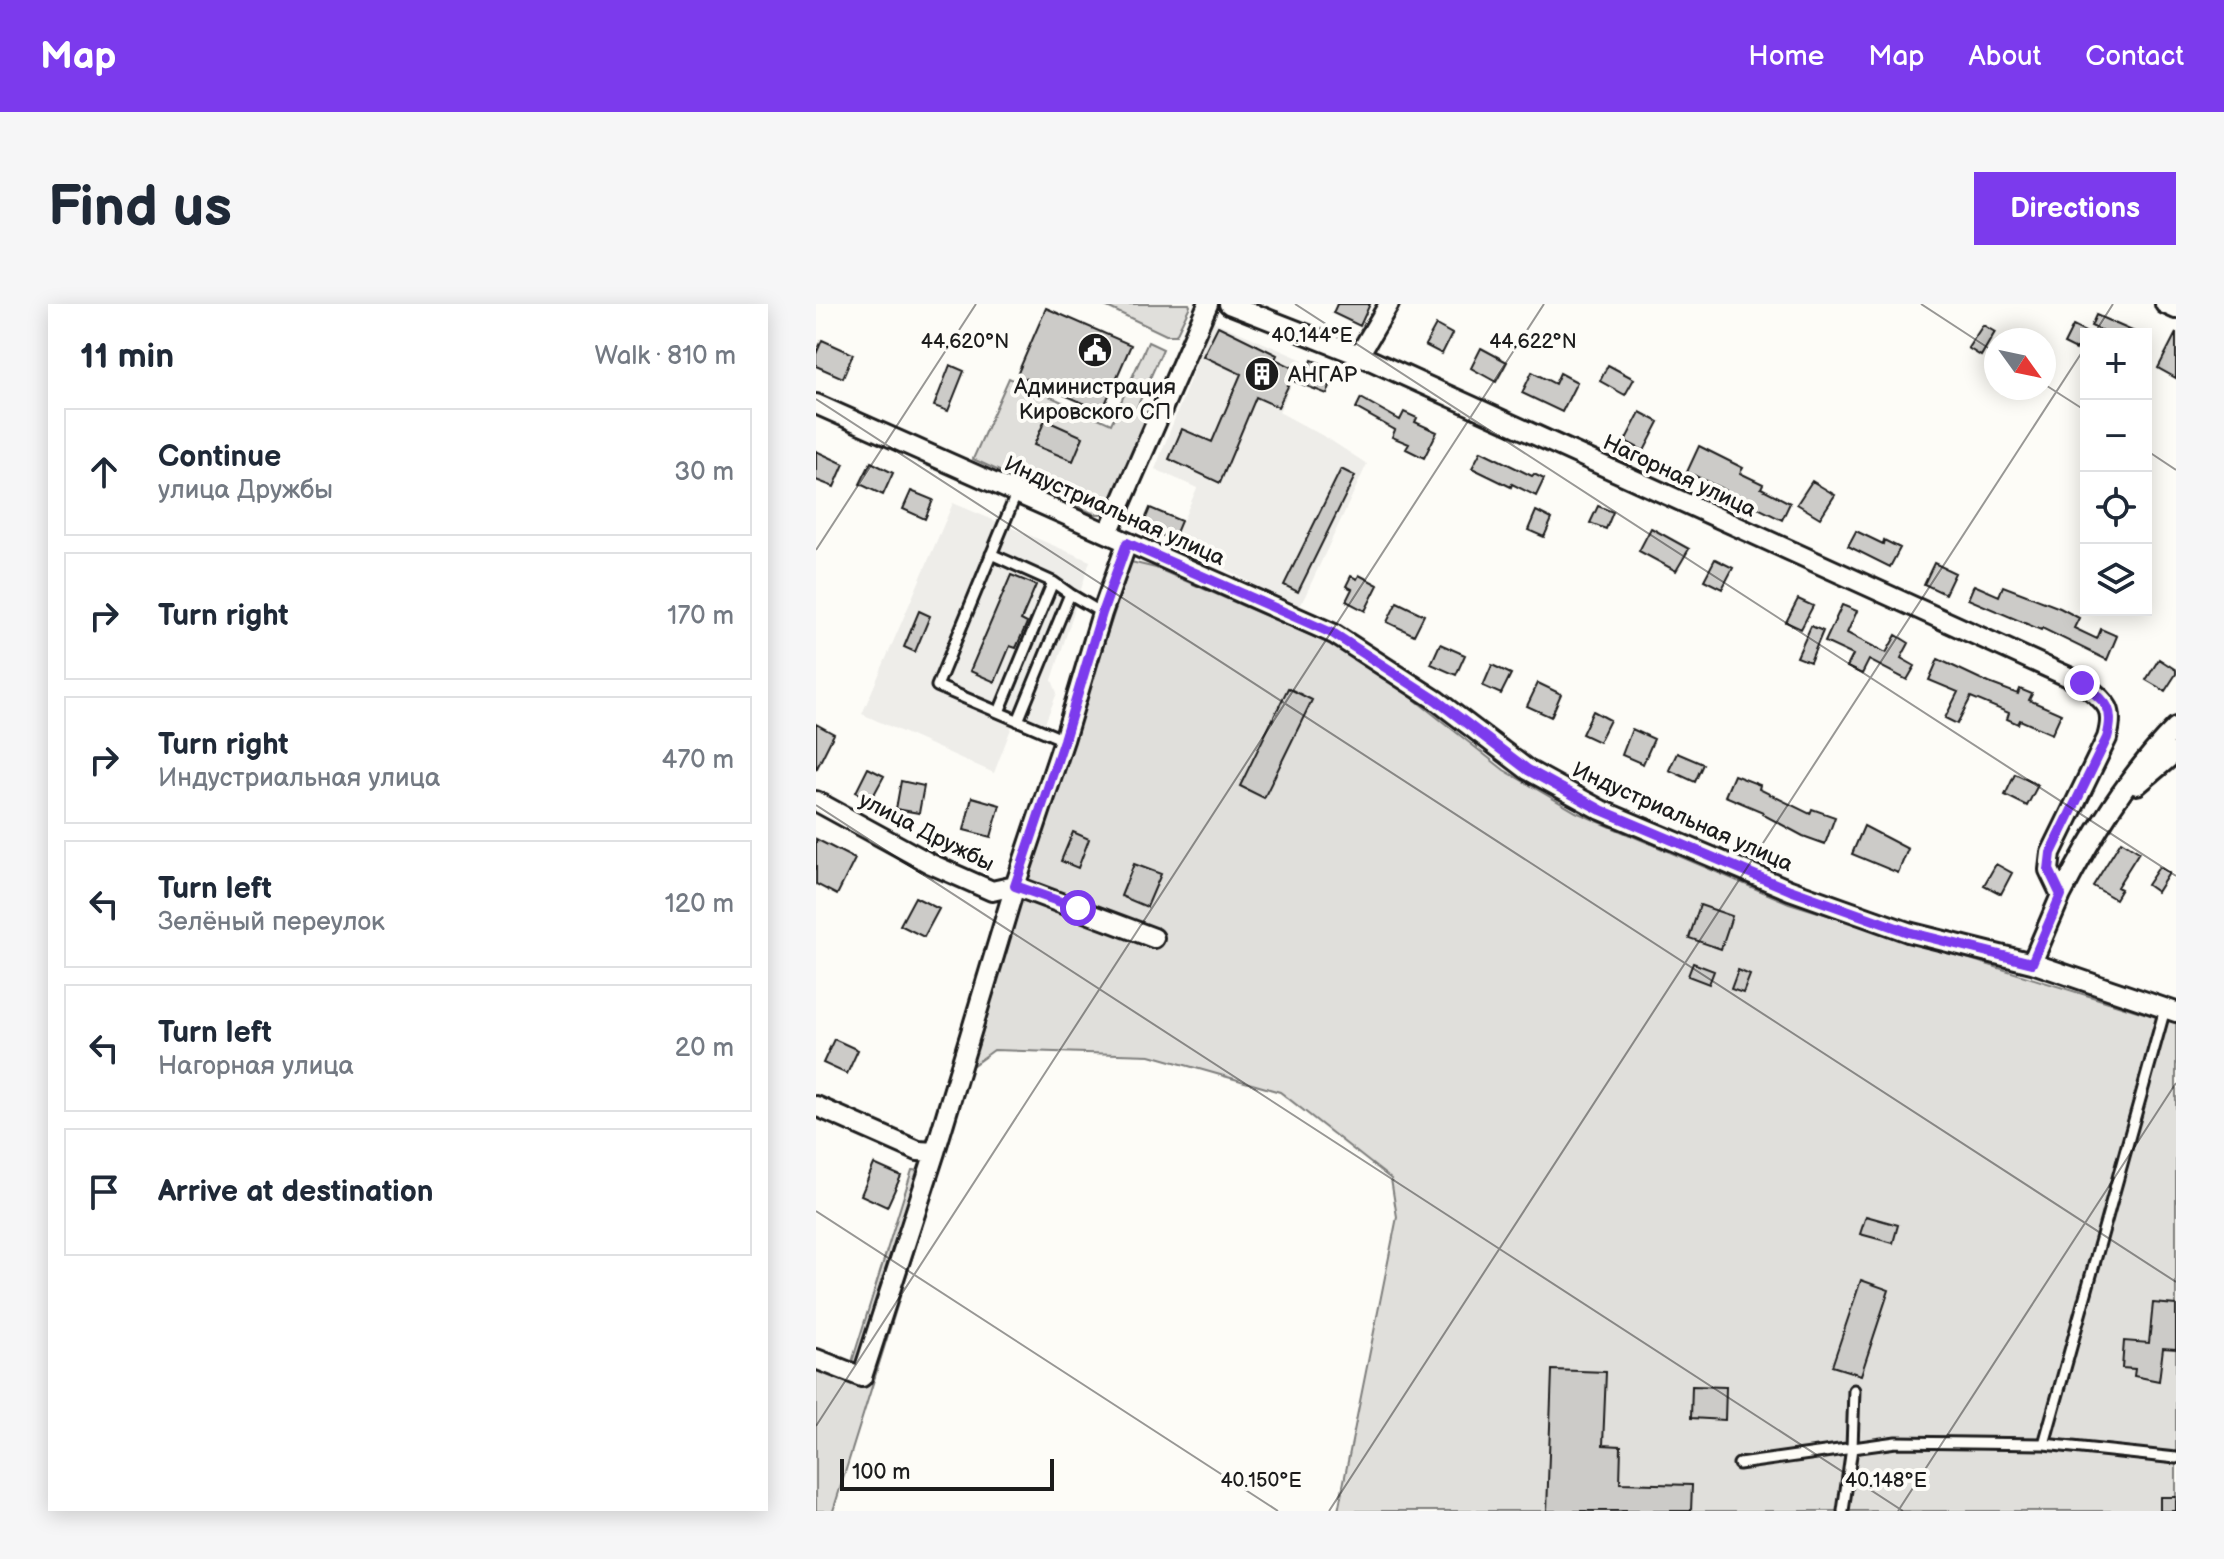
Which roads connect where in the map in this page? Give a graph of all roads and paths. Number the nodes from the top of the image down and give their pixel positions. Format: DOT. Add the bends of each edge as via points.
graph roads {
  1 [pos="1208,304"];
  2 [pos="1229,304"];
  3 [pos="1389,304"];
  4 [pos="2165,304"];
  5 [pos="2176,309"];
  6 [pos="1359,355"];
  7 [pos="816,404"];
  8 [pos="1017,492"];
  9 [pos="1108,533"];
  10 [pos="1127,543"];
  11 [pos="991,554"];
  12 [pos="1053,582"];
  13 [pos="1070,594"];
  14 [pos="1102,613"];
  15 [pos="999,712"];
  16 [pos="1018,721"];
  17 [pos="2176,727"];
  18 [pos="1064,740"];
  19 [pos="2176,752"];
  20 [pos="816,801"];
  21 [pos="2112,808"];
  22 [pos="1015,886"];
  23 [pos="2061,895"];
  24 [pos="1154,938"];
  25 [pos="2032,963"];
  26 [pos="2171,1011"];
  27 [pos="816,1106"];
  28 [pos="935,1152"];
  29 [pos="816,1359"];
  30 [pos="1854,1390"];
  31 [pos="2044,1444"];
  32 [pos="1852,1448"];
  33 [pos="2176,1458"];
  34 [pos="1739,1464"];
  35 [pos="1843,1511"];
  1 -- 9 [label="street"];
  2 -- 6 [label="street, Нагорная улица"];
  3 -- 6 [label="street"];
  4 -- 5 [label="street"];
  6 -- 23 [label="street, Нагорная улица" via="2082,683 2105,701 2112,720 2051,853 2049,870"];
  7 -- 8 [label="street, Индустриальная улица"];
  8 -- 9 [label="street, Индустриальная улица"];
  8 -- 11 [label="lane"];
  9 -- 10 [label="street, Индустриальная улица"];
  10 -- 14 [label="street"];
  10 -- 25 [label="street, Индустриальная улица" via="1334,634 1436,700 1528,770 1601,810 1790,890 1908,932"];
  11 -- 12 [label="lane"];
  11 -- 15 [label="lane" via="937,686"];
  12 -- 13 [label="lane"];
  12 -- 15 [label="lane"];
  13 -- 14 [label="lane"];
  13 -- 16 [label="lane"];
  14 -- 18 [label="street"];
  15 -- 16 [label="lane"];
  16 -- 18 [label="lane"];
  17 -- 21 [label="street" via="2154,748"];
  18 -- 22 [label="street"];
  19 -- 21 [label="street"];
  20 -- 22 [label="street, улица Дружбы" via="979,886 992,891"];
  21 -- 23 [label="street"];
  22 -- 24 [label="street, улица Дружбы"];
  22 -- 28 [label="street"];
  23 -- 25 [label="street"];
  25 -- 26 [label="street, Индустриальная улица"];
  26 -- 31 [label="lane"];
  27 -- 28 [label="street" via="918,1151"];
  28 -- 29 [label="street" via="862,1377"];
  30 -- 32 [label="lane"];
  31 -- 32 [label="lane" via="1896,1442"];
  31 -- 33 [label="lane"];
  32 -- 34 [label="lane"];
  32 -- 35 [label="lane"];
}
